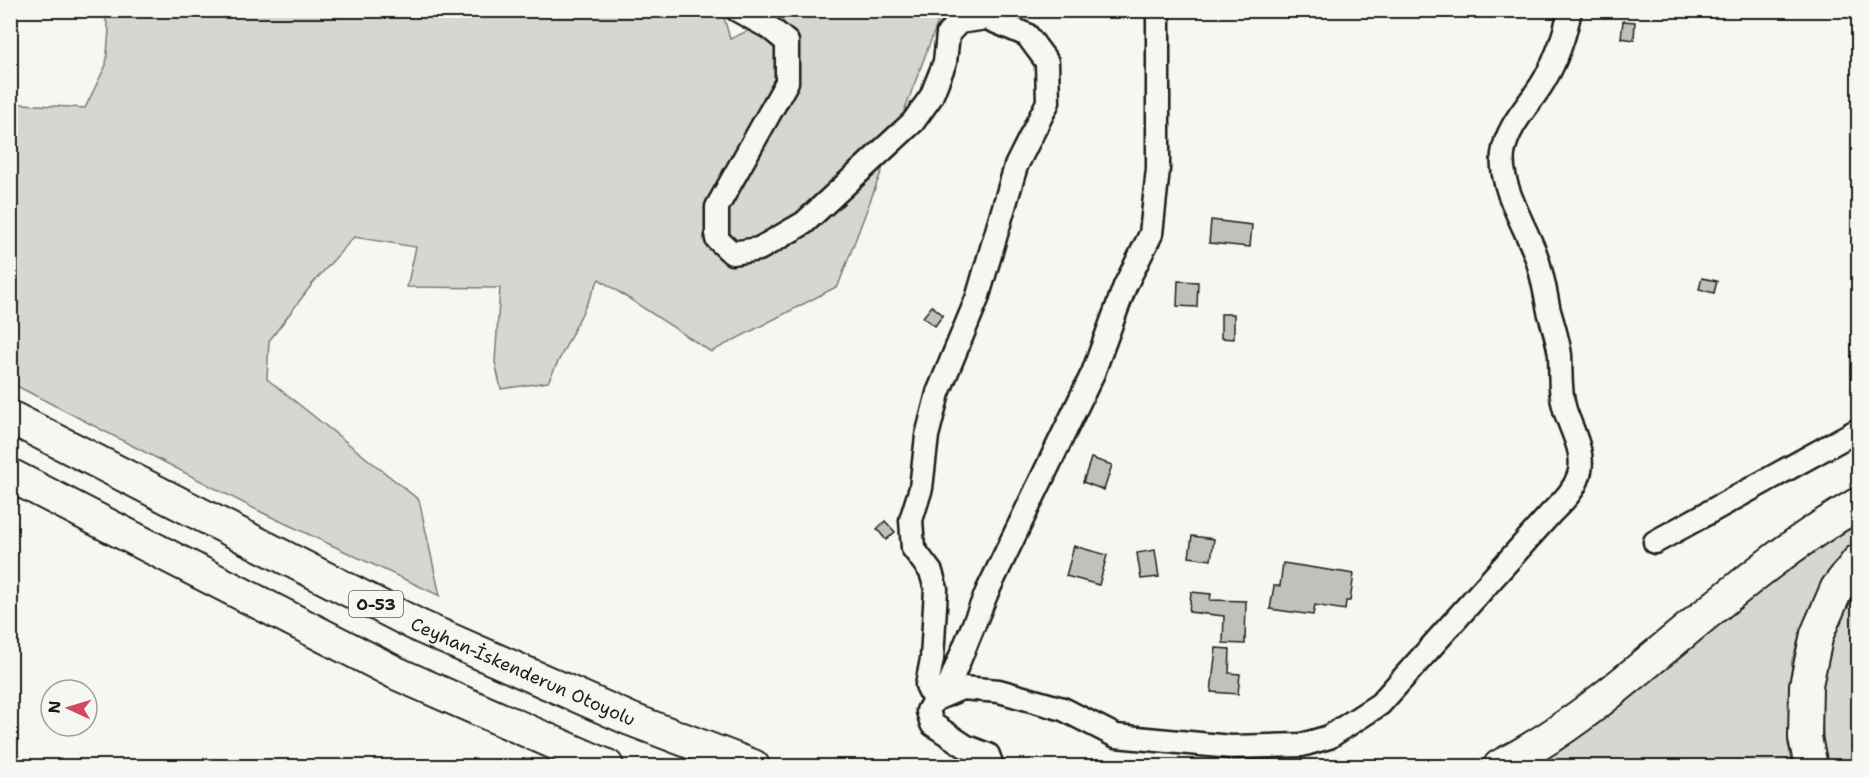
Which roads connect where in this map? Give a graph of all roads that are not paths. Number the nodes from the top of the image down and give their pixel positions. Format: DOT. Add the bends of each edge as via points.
graph roads {
  1 [pos="737,10"];
  2 [pos="1158,10"];
  3 [pos="1570,10"];
  4 [pos="10,417"];
  5 [pos="1858,430"];
  6 [pos="10,475"];
  7 [pos="1858,504"];
  8 [pos="1655,542"];
  9 [pos="1858,561"];
  10 [pos="940,698"];
  11 [pos="630,719"];
  12 [pos="607,766"];
  13 [pos="753,766"];
  14 [pos="775,766"];
  15 [pos="992,766"];
  16 [pos="1500,766"];
  17 [pos="1811,766"];
  1 -- 10 [label="street" via="787,42 788,82 717,207 717,239 732,253 759,249 804,223 913,122 931,97 945,62 948,34 959,22 987,18 1027,35 1047,62 1048,102 1016,166 977,300 938,393 927,436 921,488 911,520 913,548 931,572 936,590 927,685"];
  2 -- 10 [label="street" via="1158,169 1151,234 1125,286 1094,373"];
  3 -- 10 [label="street" via="1560,50 1510,132 1503,152 1503,168 1536,255 1560,354 1559,382 1564,407 1581,457 1580,475 1569,496 1380,704 1329,737 1302,745 1231,747 1116,736 1063,709 999,691 962,688"];
  4 -- 11 [label="highway, Ceyhan-İskenderun Otoyolu / O-53" via="421,627"];
  5 -- 8 [label="street"];
  6 -- 12 [label="highway" via="398,674"];
  7 -- 16 [label="highway" via="1817,528 1747,580 1580,718"];
  9 -- 17 [label="highway" via="1837,588 1817,634 1806,685 1805,738"];
  10 -- 15 [label="street" via="928,711 932,724 965,746 988,755"];
  11 -- 13 [label="highway, Ceyhan-İskenderun Otoyolu / O-53"];
  11 -- 14 [label="highway"];
}
